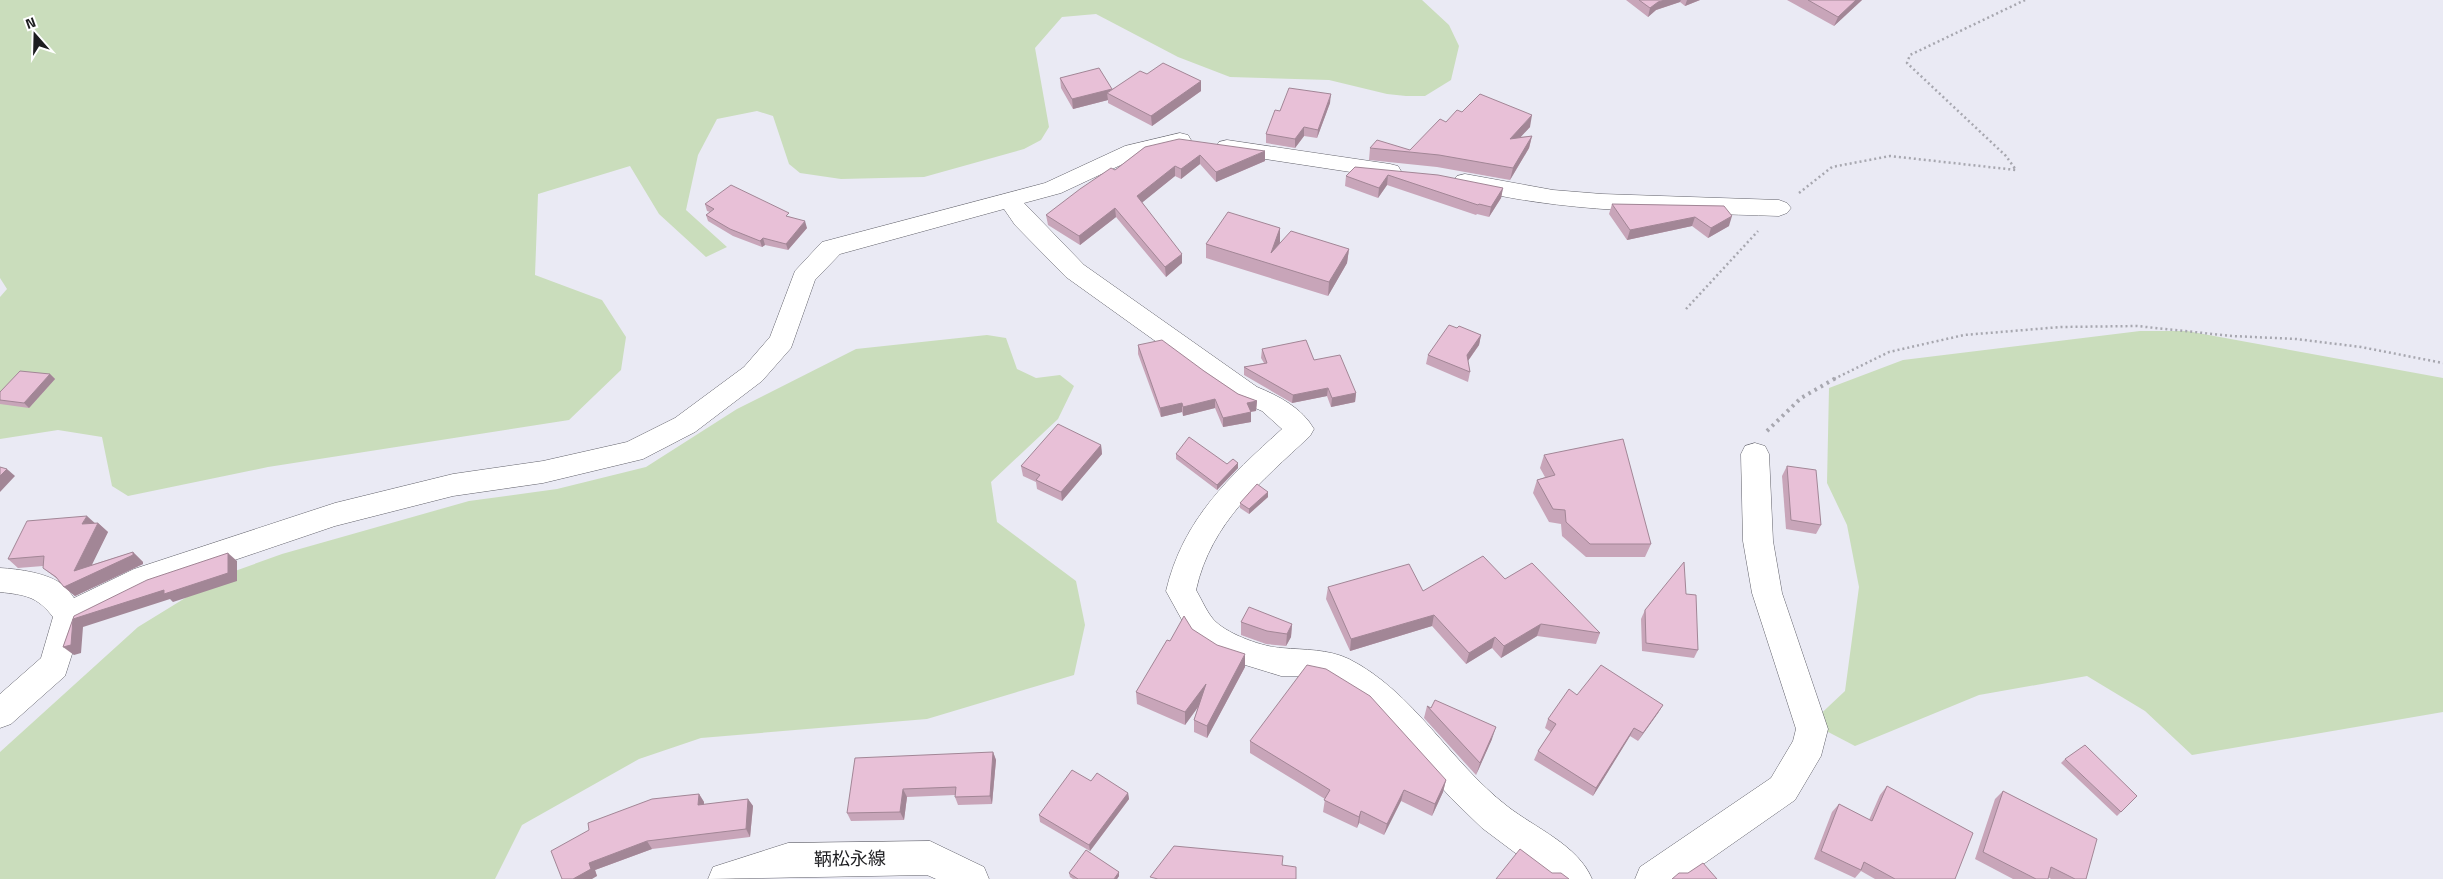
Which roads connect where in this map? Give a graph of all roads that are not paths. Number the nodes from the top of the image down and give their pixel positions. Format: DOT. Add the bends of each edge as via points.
graph roads {
  1 [pos="1407,173"];
  2 [pos="1446,178"];
  3 [pos="1010,202"];
  4 [pos="1779,208"];
  5 [pos="1755,454"];
  6 [pos="0,580"];
  7 [pos="69,614"];
  8 [pos="0,714"];
  9 [pos="725,879"];
  10 [pos="972,879"];
  11 [pos="1575,879"];
  12 [pos="1652,879"];
  1 -- 3 [label="street" via="1338,166 1179,140 1133,150 1052,188"];
  2 -- 4 [label="street" via="1553,198"];
  3 -- 7 [label="street" via="830,248 804,277 782,341 753,374 685,424 633,451 533,474 453,485 335,515 145,578"];
  3 -- 11 [label="street" via="1075,272 1248,394 1272,404 1300,429 1262,464 1211,520 1187,564 1182,591 1204,631 1229,647 1281,662 1310,662 1338,668 1380,697 1494,817 1557,862"];
  5 -- 12 [label="street" via="1758,541 1767,593 1812,729 1809,745 1783,789"];
  6 -- 7 [label="street" via="25,582 53,594"];
  7 -- 8 [label="street" via="54,666"];
  9 -- 10 [label="street, 鞆松永線" via="788,860 930,858"];
}
